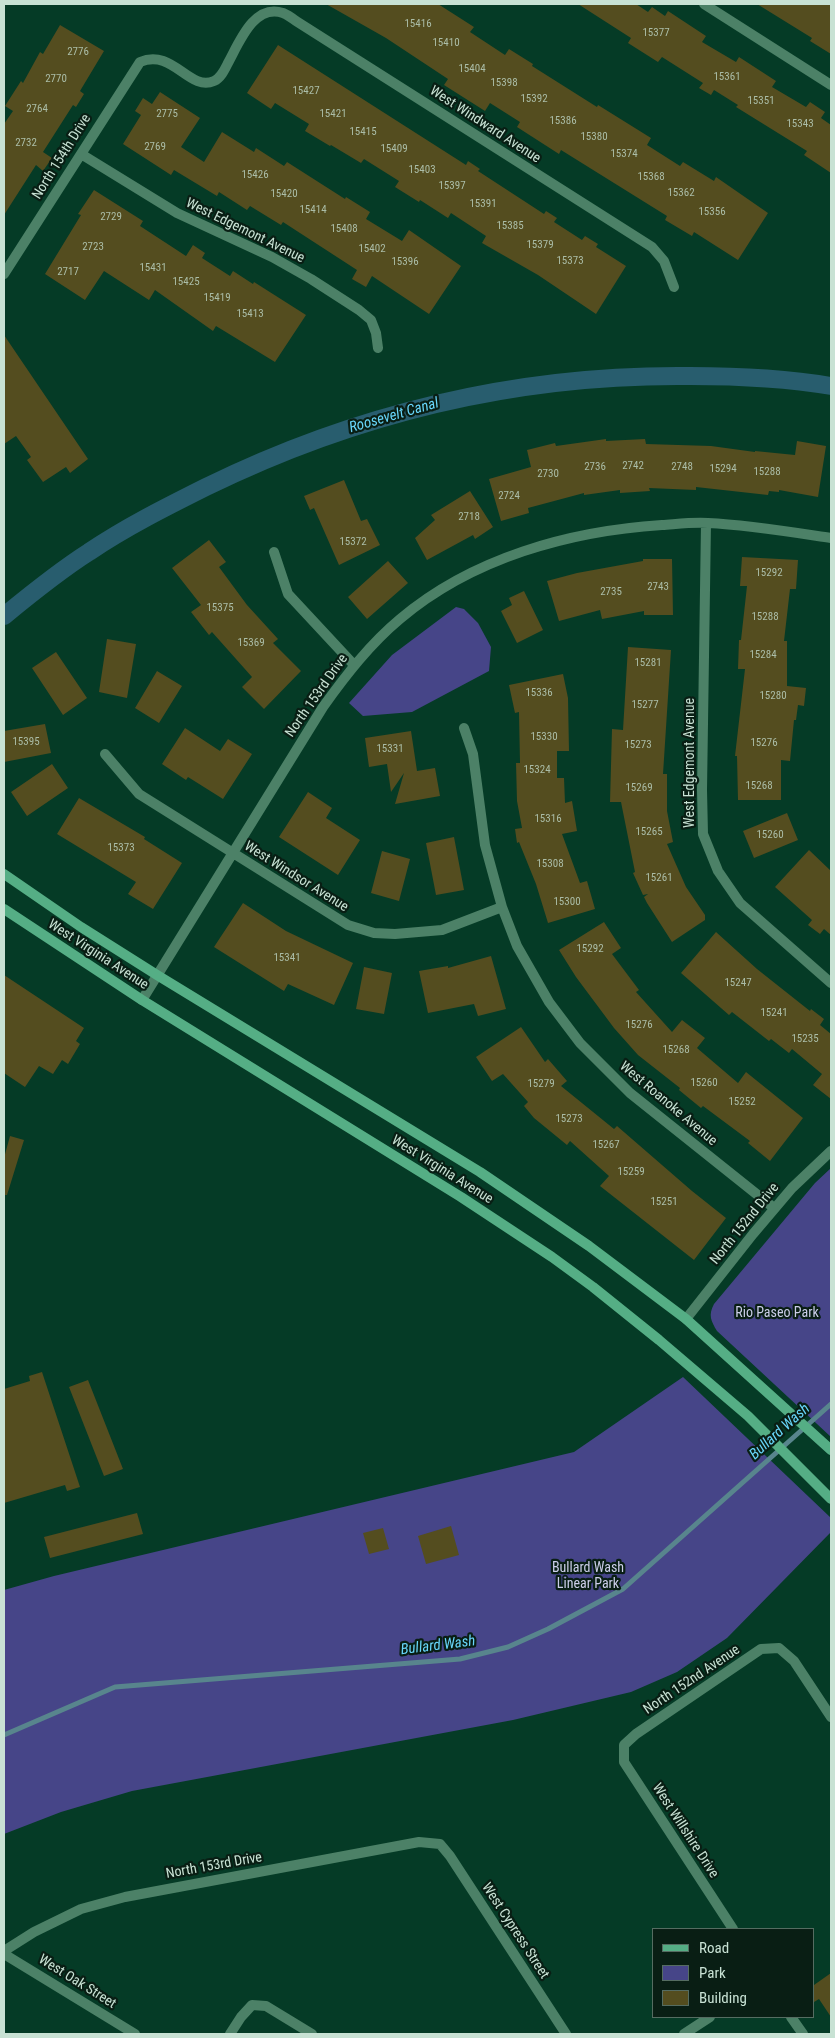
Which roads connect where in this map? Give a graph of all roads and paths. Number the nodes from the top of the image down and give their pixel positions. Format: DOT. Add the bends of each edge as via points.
graph roads {
  1 [pos="704,4"];
  2 [pos="147,59"];
  3 [pos="831,85"];
  4 [pos="81,154"];
  5 [pos="4,274"];
  6 [pos="674,287"];
  7 [pos="378,348"];
  8 [pos="706,522"];
  9 [pos="831,538"];
  10 [pos="274,552"];
  11 [pos="354,665"];
  12 [pos="464,728"];
  13 [pos="105,754"];
  14 [pos="232,853"];
  15 [pos="4,874"];
  16 [pos="502,907"];
  17 [pos="4,909"];
  18 [pos="157,975"];
  19 [pos="831,983"];
  20 [pos="142,1000"];
  21 [pos="831,1151"];
  22 [pos="774,1208"];
  23 [pos="686,1319"];
  24 [pos="831,1450"];
  25 [pos="831,1499"];
  26 [pos="831,1717"];
  27 [pos="624,1745"];
  28 [pos="440,1844"];
  29 [pos="732,1928"];
  30 [pos="4,1952"];
  31 [pos="708,2018"];
  32 [pos="792,2018"];
  33 [pos="135,2034"];
  34 [pos="230,2034"];
  35 [pos="312,2034"];
  36 [pos="566,2034"];
  37 [pos="684,2034"];
  38 [pos="803,2034"];
  1 -- 3 [label="street"];
  2 -- 4 [label="street, North 154th Drive" via="134,68"];
  2 -- 6 [label="street, West Windward Avenue" via="158,58 194,79 215,81 251,22 261,14 283,13 652,247 664,261"];
  4 -- 5 [label="street, North 154th Drive"];
  4 -- 7 [label="street, West Edgemont Avenue" via="177,213 272,257 359,310 371,320"];
  8 -- 9 [label="street"];
  8 -- 11 [label="street, North 153rd Drive" via="591,534 481,567 440,590 400,619"];
  8 -- 19 [label="street, West Edgemont Avenue" via="703,834 718,871 740,903"];
  10 -- 11 [label="street" via="288,594"];
  11 -- 14 [label="street, North 153rd Drive" via="323,707"];
  12 -- 16 [label="street, West Roanoke Avenue" via="473,754 485,845"];
  13 -- 14 [label="street, West Windsor Avenue" via="139,794"];
  14 -- 16 [label="street, West Windsor Avenue" via="348,925 374,933 442,930"];
  14 -- 18 [label="street, North 153rd Drive"];
  15 -- 18 [label="main road, West Virginia Avenue"];
  16 -- 22 [label="street, West Roanoke Avenue" via="517,946 550,1002 580,1043 630,1093"];
  17 -- 20 [label="main road, West Virginia Avenue"];
  18 -- 20 [label="street, North 153rd Drive"];
  18 -- 23 [label="main road, West Virginia Avenue" via="480,1172 589,1246"];
  20 -- 25 [label="main road, West Virginia Avenue" via="461,1197 593,1287 748,1416"];
  21 -- 22 [label="street, North 152nd Drive"];
  22 -- 23 [label="street, North 152nd Drive"];
  23 -- 24 [label="main road, West Virginia Avenue"];
  26 -- 27 [label="street, North 152nd Avenue" via="794,1661 779,1648 761,1649"];
  27 -- 29 [label="street, West Willshire Drive" via="624,1762"];
  28 -- 30 [label="street, North 153rd Drive" via="419,1842 125,1896 81,1909 34,1932"];
  28 -- 36 [label="street, West Cypress Street"];
  30 -- 33 [label="street, West Oak Street"];
  31 -- 37 [label="street"];
  32 -- 38 [label="street"];
  34 -- 35 [label="street" via="252,2006 266,2006"];
}
